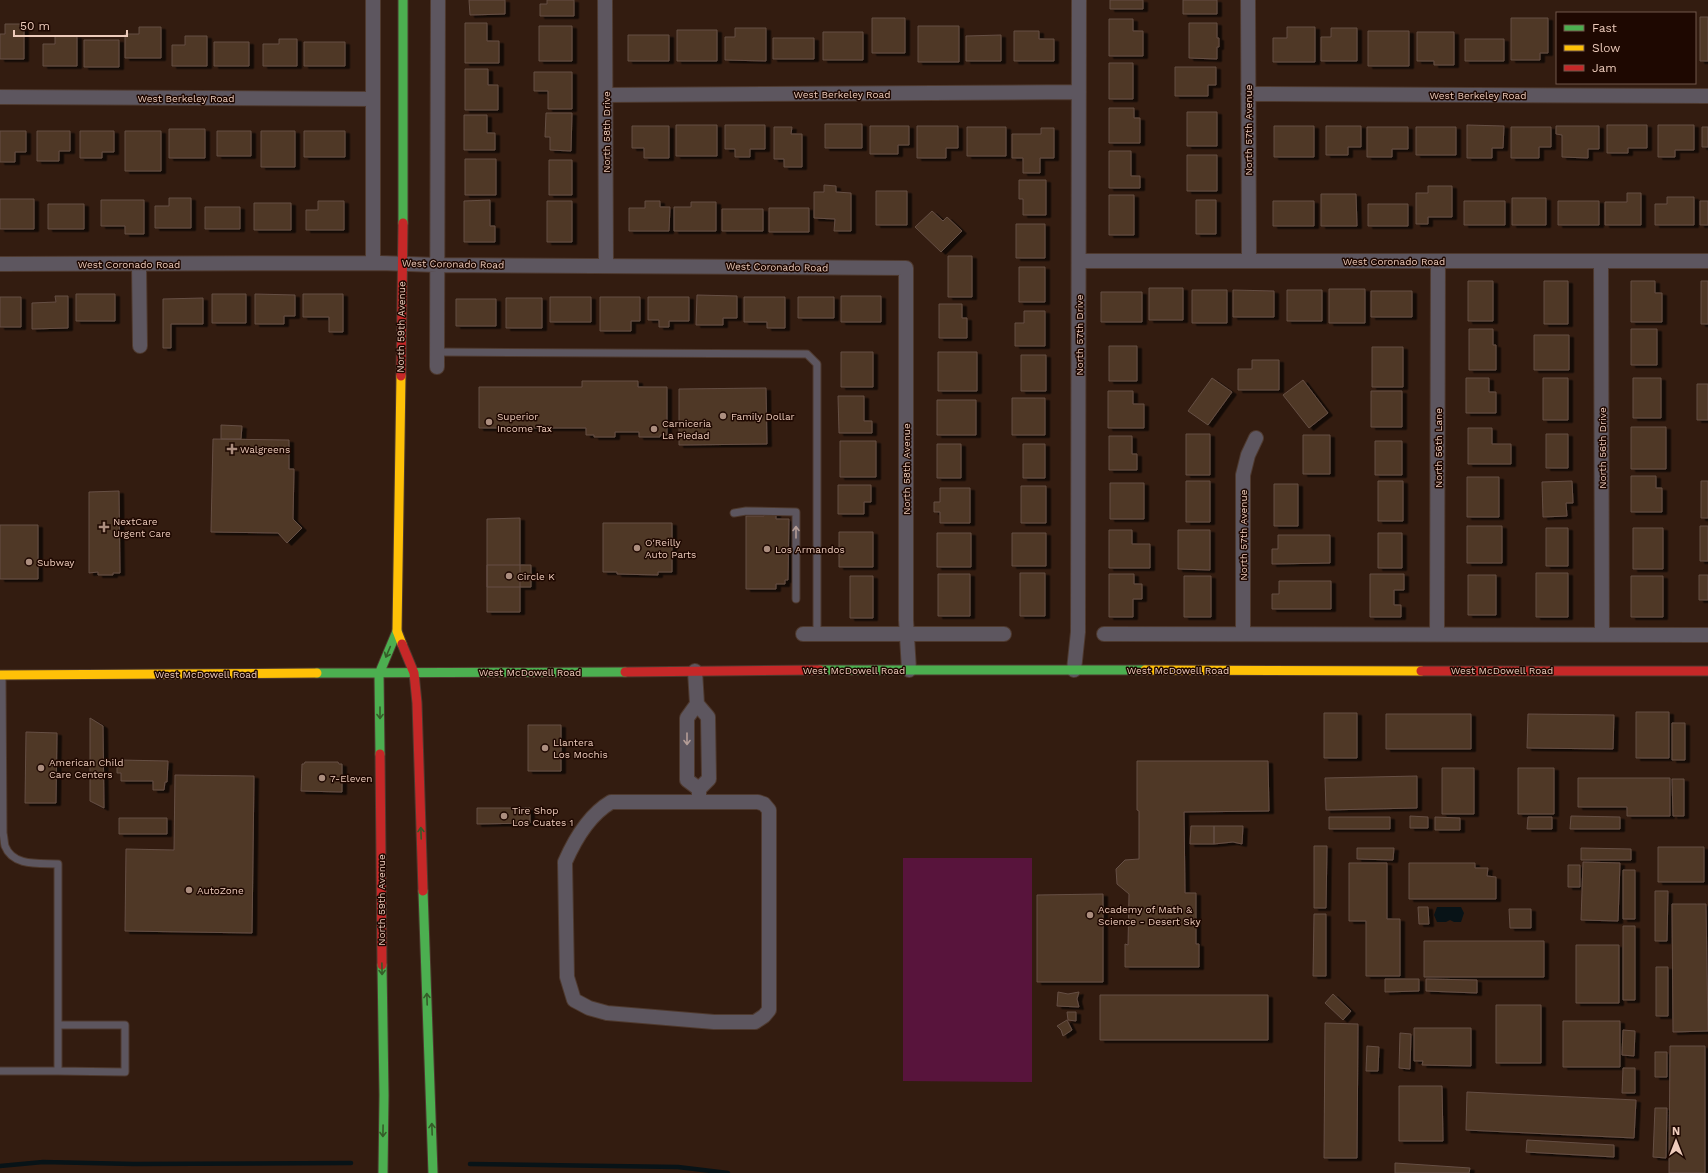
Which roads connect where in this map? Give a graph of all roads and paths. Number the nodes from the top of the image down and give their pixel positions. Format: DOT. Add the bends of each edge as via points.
graph roads {
  1 [pos="373,0"];
  2 [pos="403,0"];
  3 [pos="438,0"];
  4 [pos="605,0"];
  5 [pos="1079,0"];
  6 [pos="1248,0"];
  7 [pos="1079,92"];
  8 [pos="1248,94"];
  9 [pos="606,95"];
  10 [pos="1708,96"];
  11 [pos="0,97"];
  12 [pos="373,99"];
  13 [pos="1080,261"];
  14 [pos="1249,261"];
  15 [pos="1438,261"];
  16 [pos="1601,261"];
  17 [pos="1708,261"];
  18 [pos="373,263"];
  19 [pos="0,264"];
  20 [pos="403,264"];
  21 [pos="139,265"];
  22 [pos="437,265"];
  23 [pos="606,265"];
  24 [pos="906,268"];
  25 [pos="140,346"];
  26 [pos="437,352"];
  27 [pos="437,367"];
  28 [pos="1256,438"];
  29 [pos="734,513"];
  30 [pos="796,599"];
  31 [pos="397,631"];
  32 [pos="810,634"];
  33 [pos="907,634"];
  34 [pos="1004,634"];
  35 [pos="1104,634"];
  36 [pos="1243,634"];
  37 [pos="1437,634"];
  38 [pos="1602,634"];
  39 [pos="1708,635"];
  40 [pos="908,670"];
  41 [pos="1074,670"];
  42 [pos="1708,670"];
  43 [pos="695,671"];
  44 [pos="414,673"];
  45 [pos="379,674"];
  46 [pos="1,675"];
  47 [pos="697,704"];
  48 [pos="1,723"];
  49 [pos="699,795"];
  50 [pos="58,1025"];
  51 [pos="0,1071"];
  52 [pos="58,1071"];
  53 [pos="383,1173"];
  54 [pos="434,1173"];
  1 -- 12 [label="street"];
  2 -- 20 [label="main road, North 59th Avenue"];
  3 -- 22 [label="street"];
  4 -- 9 [label="street, North 58th Drive"];
  5 -- 7 [label="street, North 57th Drive"];
  6 -- 8 [label="street, North 57th Avenue"];
  7 -- 9 [label="street, West Berkeley Road"];
  7 -- 13 [label="street, North 57th Drive"];
  8 -- 10 [label="street, West Berkeley Road"];
  8 -- 14 [label="street, North 57th Avenue"];
  9 -- 23 [label="street, North 58th Drive"];
  11 -- 12 [label="street, West Berkeley Road"];
  12 -- 18 [label="street"];
  13 -- 14 [label="street, West Coronado Road"];
  13 -- 41 [label="street, North 57th Drive" via="1078,632"];
  14 -- 15 [label="street, West Coronado Road"];
  15 -- 16 [label="street, West Coronado Road"];
  15 -- 37 [label="street, North 56th Lane"];
  16 -- 17 [label="street, West Coronado Road"];
  16 -- 38 [label="street, North 56th Drive"];
  18 -- 20 [label="street, West Coronado Road"];
  18 -- 21 [label="street, West Coronado Road"];
  19 -- 21 [label="street, West Coronado Road"];
  20 -- 22 [label="street, West Coronado Road"];
  20 -- 31 [label="main road, North 59th Avenue"];
  21 -- 25 [label="street"];
  22 -- 23 [label="street, West Coronado Road"];
  22 -- 26 [label="street"];
  23 -- 24 [label="street, West Coronado Road"];
  24 -- 33 [label="street, North 58th Avenue"];
  26 -- 27 [label="street"];
  26 -- 32 [label="lane" via="807,354 817,364"];
  28 -- 36 [label="street, North 57th Avenue" via="1243,475"];
  30 -- 29 [label="lane, one-way" via="796,512"];
  31 -- 44 [label="main road, North 59th Avenue"];
  31 -- 45 [label="main road, North 59th Avenue, one-way"];
  32 -- 33 [label="street"];
  33 -- 34 [label="street"];
  33 -- 40 [label="street, North 58th Avenue"];
  35 -- 36 [label="street"];
  36 -- 37 [label="street"];
  37 -- 38 [label="street"];
  38 -- 39 [label="street"];
  40 -- 41 [label="main road, West McDowell Road"];
  40 -- 43 [label="main road, West McDowell Road"];
  41 -- 42 [label="main road, West McDowell Road"];
  43 -- 44 [label="main road, West McDowell Road"];
  43 -- 47 [label="street"];
  44 -- 45 [label="main road, West McDowell Road"];
  54 -- 44 [label="main road, North 59th Avenue, one-way"];
  45 -- 46 [label="main road, West McDowell Road"];
  45 -- 53 [label="main road, North 59th Avenue, one-way"];
  46 -- 48 [label="lane"];
  47 -- 49 [label="street" via="708,717 709,779"];
  47 -- 49 [label="street, one-way" via="687,718 687,780"];
  48 -- 50 [label="lane" via="5,846 13,856 26,863 58,864"];
  49 -- 49 [label="street" via="758,802 769,810 769,1010 755,1022 714,1022 607,1013 574,1000 567,977 565,862 570,849 598,809 611,802"];
  50 -- 52 [label="lane"];
  50 -- 52 [label="lane" via="125,1025 125,1072"];
  51 -- 52 [label="lane"];
}
